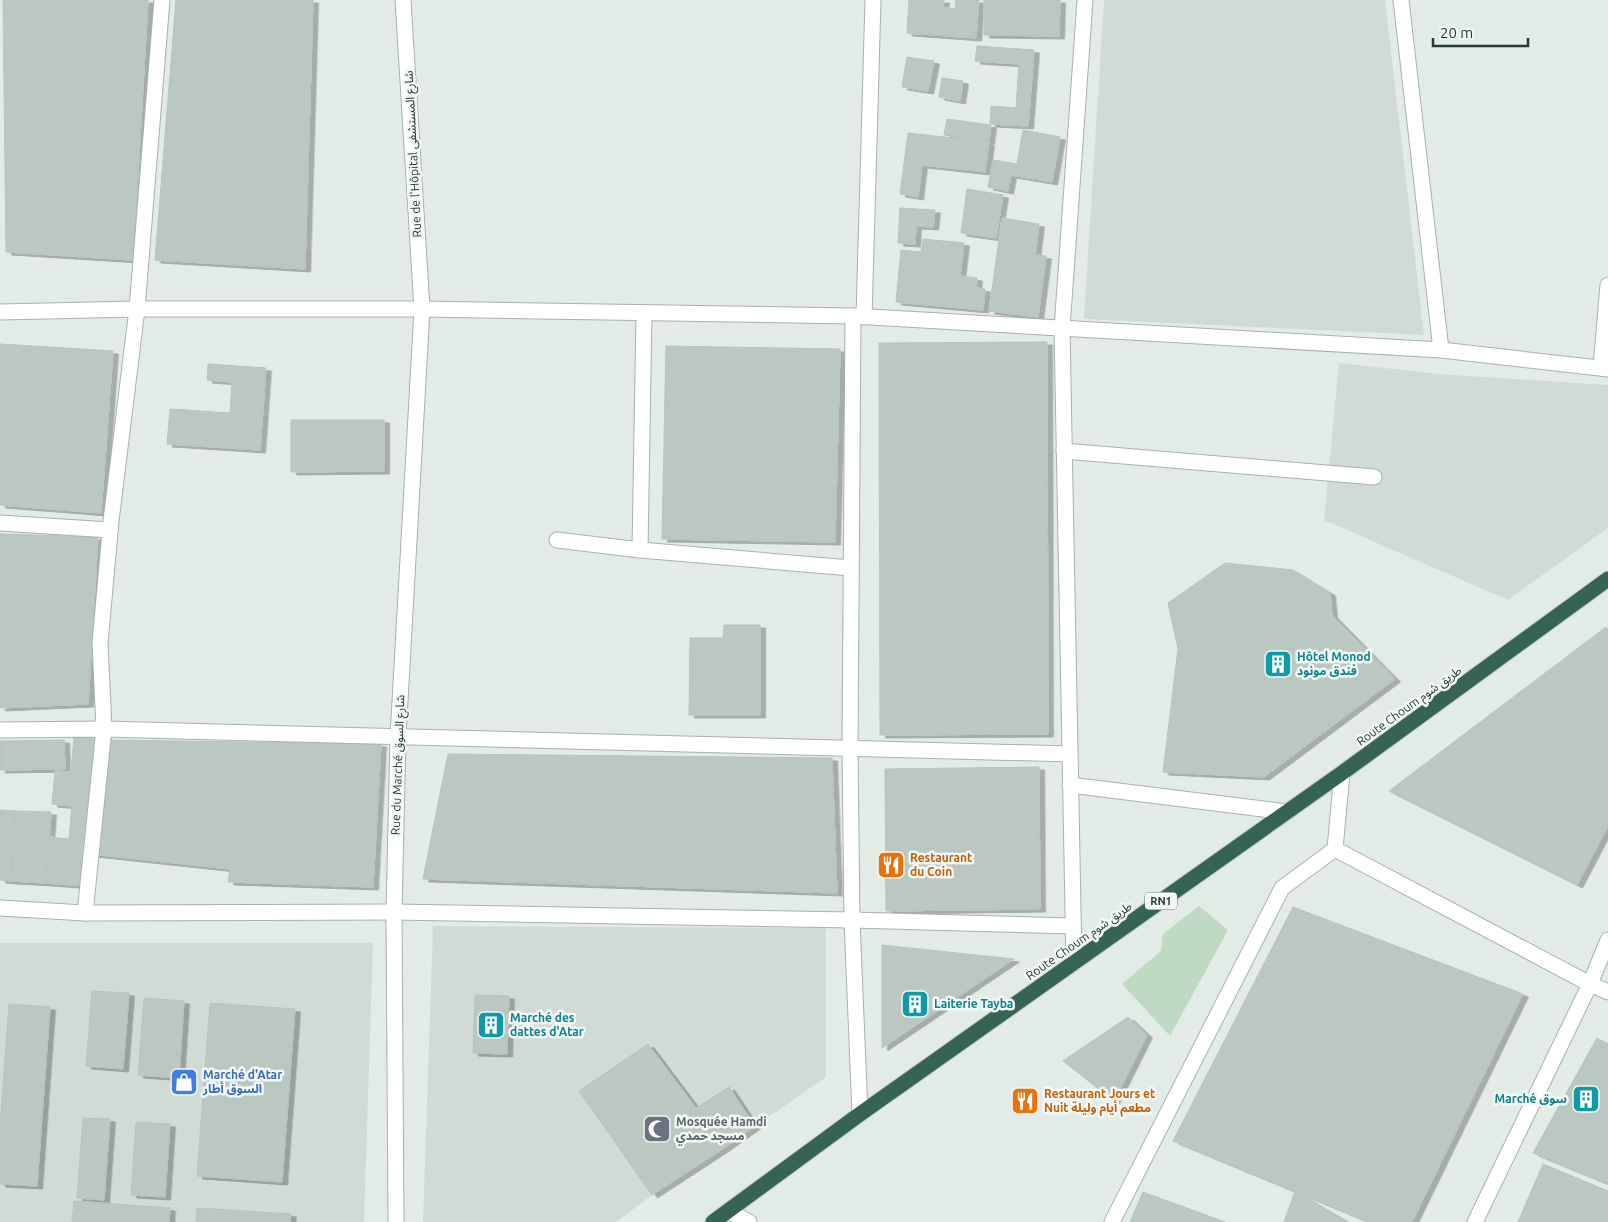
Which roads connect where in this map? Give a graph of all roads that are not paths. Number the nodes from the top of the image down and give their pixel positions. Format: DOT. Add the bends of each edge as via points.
graph roads {
  1 [pos="162,0"];
  2 [pos="404,0"];
  3 [pos="873,0"];
  4 [pos="1085,0"];
  5 [pos="1402,0"];
  6 [pos="1608,285"];
  7 [pos="137,309"];
  8 [pos="422,309"];
  9 [pos="0,312"];
  10 [pos="644,313"];
  11 [pos="859,316"];
  12 [pos="1062,329"];
  13 [pos="1441,350"];
  14 [pos="1605,368"];
  15 [pos="1064,451"];
  16 [pos="1374,477"];
  17 [pos="0,523"];
  18 [pos="110,530"];
  19 [pos="557,540"];
  20 [pos="640,550"];
  21 [pos="851,568"];
  22 [pos="1608,578"];
  23 [pos="104,728"];
  24 [pos="0,730"];
  25 [pos="398,737"];
  26 [pos="850,748"];
  27 [pos="1070,754"];
  28 [pos="1342,773"];
  29 [pos="1070,784"];
  30 [pos="1287,812"];
  31 [pos="1335,848"];
  32 [pos="0,908"];
  33 [pos="394,912"];
  34 [pos="85,913"];
  35 [pos="852,920"];
  36 [pos="1073,926"];
  37 [pos="1608,940"];
  38 [pos="1074,963"];
  39 [pos="1590,984"];
  40 [pos="1608,992"];
  41 [pos="860,1114"];
  42 [pos="728,1212"];
  43 [pos="396,1222"];
  44 [pos="713,1222"];
  45 [pos="749,1222"];
  46 [pos="1112,1222"];
  47 [pos="1475,1222"];
  1 -- 7 [label="street"];
  2 -- 8 [label="street, Rue de l'Hôpital شارع المستشفى"];
  3 -- 11 [label="street"];
  4 -- 12 [label="street"];
  5 -- 13 [label="street"];
  6 -- 14 [label="street"];
  7 -- 8 [label="street"];
  7 -- 9 [label="street"];
  7 -- 18 [label="street"];
  8 -- 10 [label="street"];
  8 -- 25 [label="street, Rue du Marché شارع السوق"];
  10 -- 11 [label="street"];
  10 -- 20 [label="street"];
  11 -- 12 [label="street"];
  11 -- 21 [label="street"];
  12 -- 13 [label="street"];
  12 -- 15 [label="street"];
  13 -- 14 [label="street"];
  15 -- 16 [label="street"];
  15 -- 27 [label="street"];
  17 -- 18 [label="street"];
  18 -- 23 [label="street" via="100,643"];
  19 -- 20 [label="street"];
  20 -- 21 [label="street"];
  21 -- 26 [label="street"];
  22 -- 28 [label="highway, Route Choum طريق شوم / RN1"];
  23 -- 24 [label="street"];
  23 -- 25 [label="street"];
  23 -- 34 [label="street"];
  25 -- 26 [label="street"];
  25 -- 33 [label="street, Rue du Marché شارع السوق"];
  26 -- 27 [label="street"];
  26 -- 35 [label="street"];
  27 -- 29 [label="street"];
  28 -- 30 [label="highway, Route Choum طريق شوم / RN1"];
  28 -- 31 [label="street"];
  29 -- 30 [label="street"];
  29 -- 36 [label="street"];
  30 -- 38 [label="highway, Route Choum طريق شوم / RN1"];
  31 -- 39 [label="street"];
  31 -- 46 [label="street" via="1282,888"];
  32 -- 34 [label="street"];
  33 -- 34 [label="street"];
  33 -- 35 [label="street"];
  33 -- 43 [label="street, Rue du Marché شارع السوق"];
  35 -- 36 [label="street"];
  35 -- 41 [label="street"];
  36 -- 38 [label="street"];
  37 -- 39 [label="street"];
  38 -- 41 [label="highway, Route Choum طريق شوم / RN1"];
  39 -- 40 [label="street"];
  39 -- 47 [label="street"];
  41 -- 42 [label="highway, Route Choum طريق شوم / RN1"];
  42 -- 44 [label="highway, Route Choum طريق شوم / RN1"];
  42 -- 45 [label="street"];
}
